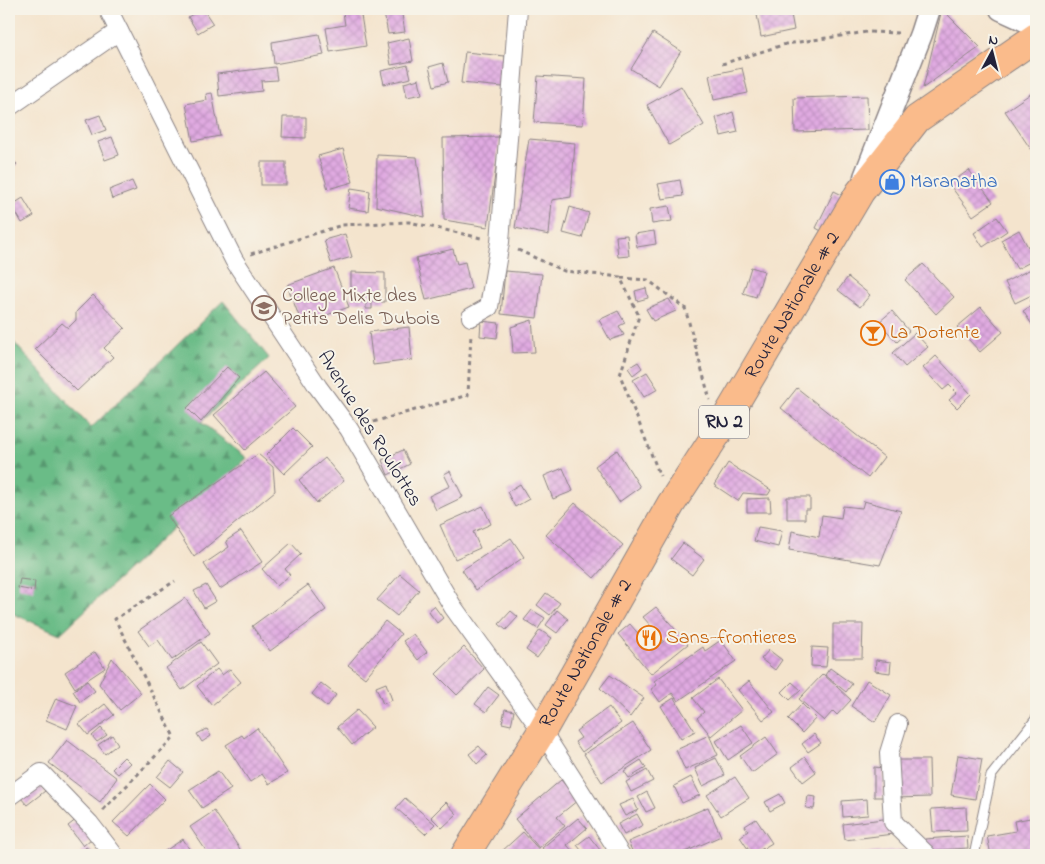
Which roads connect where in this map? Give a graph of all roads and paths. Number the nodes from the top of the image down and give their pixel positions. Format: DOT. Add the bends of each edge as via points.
graph roads {
  1 [pos="108,9"];
  2 [pos="518,9"];
  3 [pos="929,9"];
  4 [pos="1001,9"];
  5 [pos="1036,25"];
  6 [pos="119,30"];
  7 [pos="921,34"];
  8 [pos="1036,37"];
  9 [pos="722,64"];
  10 [pos="9,107"];
  11 [pos="860,192"];
  12 [pos="620,278"];
  13 [pos="471,317"];
  14 [pos="349,429"];
  15 [pos="718,432"];
  16 [pos="174,581"];
  17 [pos="1036,719"];
  18 [pos="898,724"];
  19 [pos="542,731"];
  20 [pos="9,792"];
  21 [pos="90,824"];
  22 [pos="114,855"];
  23 [pos="465,855"];
  24 [pos="621,855"];
  25 [pos="927,855"];
  26 [pos="970,855"];
  1 -- 6 [label="street, Avenue des Roulottes"];
  2 -- 13 [label="street" via="500,242 489,307"];
  3 -- 7 [label="street"];
  4 -- 5 [label="street"];
  6 -- 10 [label="street"];
  6 -- 14 [label="street, Avenue des Roulottes" via="234,260"];
  7 -- 9 [label="path" via="867,32 786,44"];
  7 -- 11 [label="street"];
  8 -- 11 [label="main road, Route Nationale # 2 / RN 2" via="917,119"];
  11 -- 15 [label="main road, Route Nationale # 2 / RN 2"];
  12 -- 15 [label="path" via="648,280 685,308"];
  13 -- 14 [label="path" via="468,395"];
  14 -- 19 [label="street, Avenue des Roulottes" via="453,607"];
  15 -- 19 [label="main road, Route Nationale # 2 / RN 2" via="672,504"];
  16 -- 21 [label="path" via="115,619 174,737"];
  17 -- 26 [label="lane" via="991,776 975,850"];
  18 -- 25 [label="street" via="889,753 893,822"];
  19 -- 23 [label="main road, Route Nationale # 2 / RN 2"];
  19 -- 24 [label="street, Avenue des Roulottes"];
  20 -- 21 [label="street" via="11,795 41,773"];
  21 -- 22 [label="street"];
}
